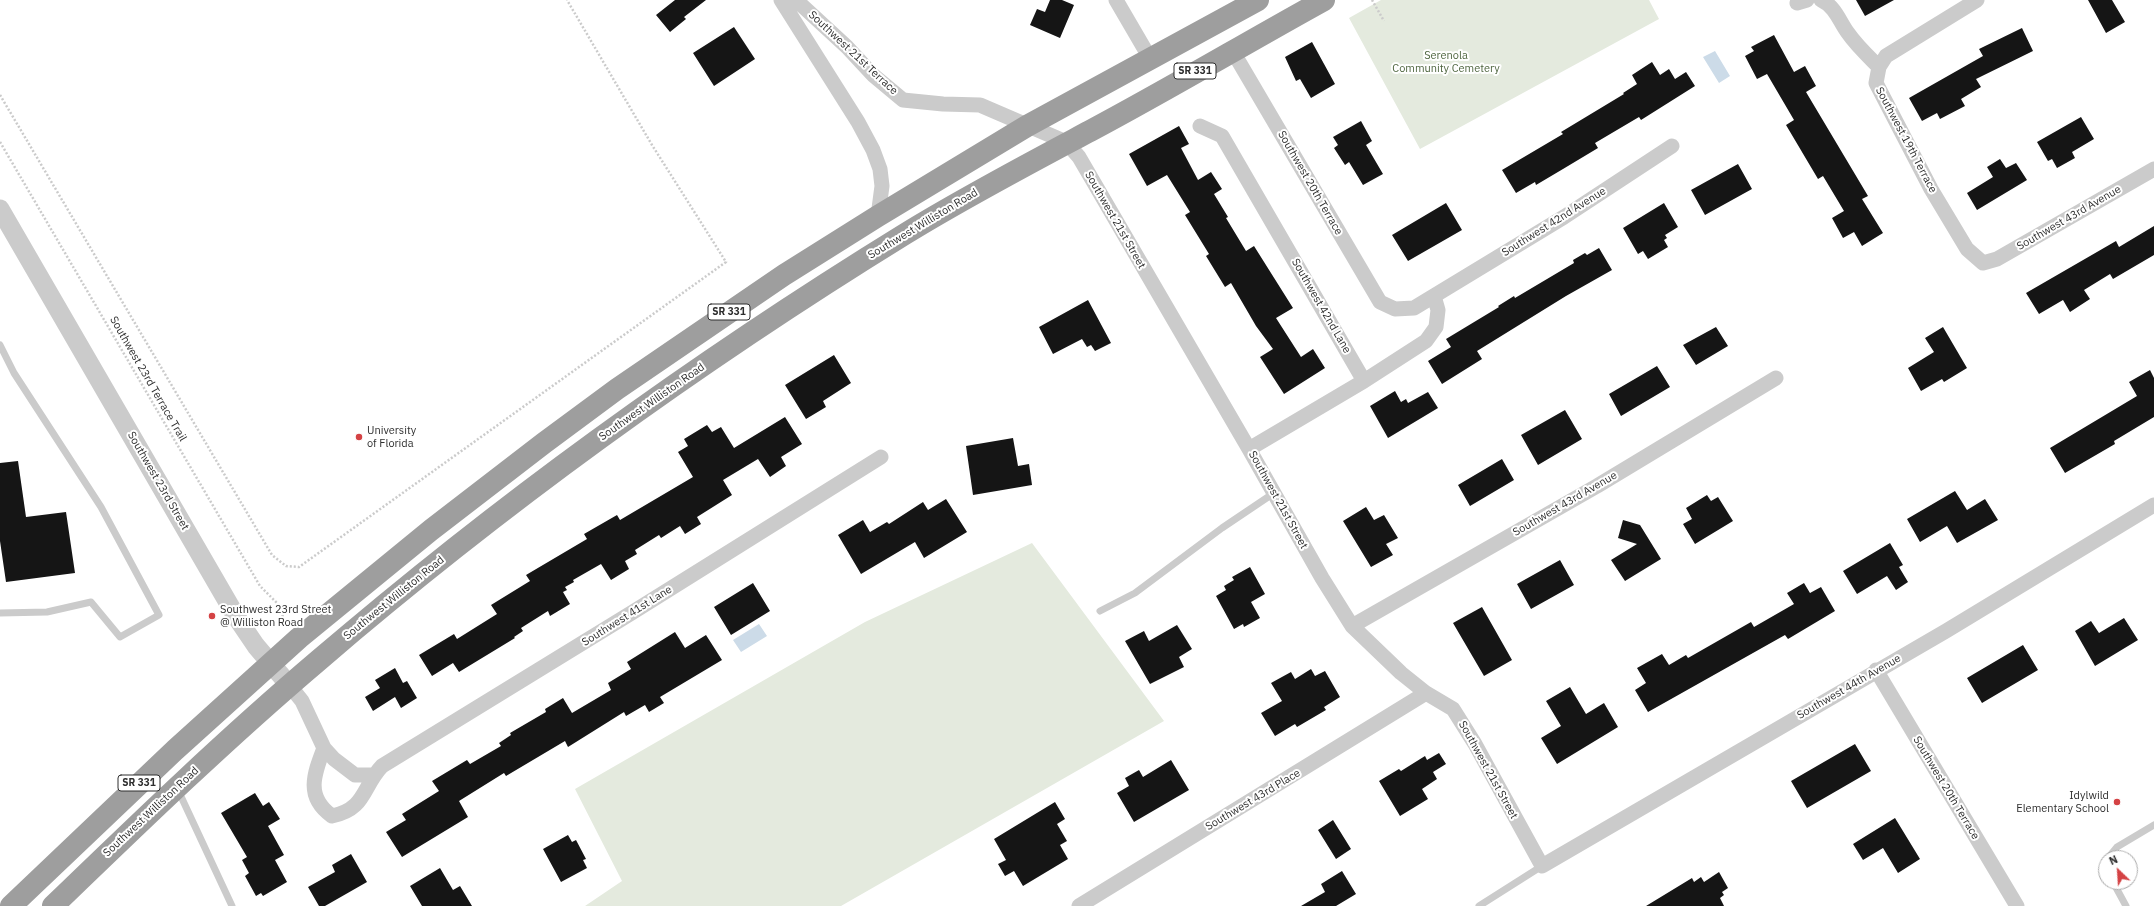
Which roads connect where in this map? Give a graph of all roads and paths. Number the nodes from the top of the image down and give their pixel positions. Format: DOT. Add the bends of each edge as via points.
graph roads {
  1 [pos="567,0"];
  2 [pos="781,0"];
  3 [pos="796,0"];
  4 [pos="1116,0"];
  5 [pos="1258,0"];
  6 [pos="1324,0"];
  7 [pos="1372,0"];
  8 [pos="1821,0"];
  9 [pos="1977,0"];
  10 [pos="1384,21"];
  11 [pos="1232,50"];
  12 [pos="1151,60"];
  13 [pos="1879,67"];
  14 [pos="0,95"];
  15 [pos="1027,126"];
  16 [pos="1200,126"];
  17 [pos="0,142"];
  18 [pos="1066,142"];
  19 [pos="1672,146"];
  20 [pos="2154,169"];
  21 [pos="2,216"];
  22 [pos="878,216"];
  23 [pos="1983,263"];
  24 [pos="1434,296"];
  25 [pos="1395,309"];
  26 [pos="0,345"];
  27 [pos="1776,378"];
  28 [pos="1364,381"];
  29 [pos="1249,449"];
  30 [pos="881,457"];
  31 [pos="1274,493"];
  32 [pos="2154,505"];
  33 [pos="1100,610"];
  34 [pos="0,614"];
  35 [pos="284,621"];
  36 [pos="1352,626"];
  37 [pos="271,663"];
  38 [pos="1876,670"];
  39 [pos="290,686"];
  40 [pos="1426,693"];
  41 [pos="324,748"];
  42 [pos="374,775"];
  43 [pos="177,788"];
  44 [pos="2154,825"];
  45 [pos="2115,850"];
  46 [pos="1542,866"];
  47 [pos="2117,890"];
  48 [pos="56,905"];
  49 [pos="11,906"];
  50 [pos="232,906"];
  51 [pos="1079,906"];
  52 [pos="1479,906"];
  53 [pos="2016,906"];
  54 [pos="2126,906"];
  1 -- 14 [label="path" via="652,145 726,262 299,566 286,566 272,555"];
  2 -- 22 [label="street, Southwest 21st Terrace" via="873,150 880,169 882,186"];
  3 -- 15 [label="street, Southwest 21st Terrace" via="873,75 903,100 980,105"];
  4 -- 12 [label="street"];
  5 -- 12 [label="highway, SR 331"];
  6 -- 11 [label="highway, Southwest Williston Road / SR 331"];
  7 -- 10 [label="path"];
  8 -- 13 [label="street" via="1839,16 1861,50"];
  9 -- 13 [label="street" via="1886,56"];
  11 -- 18 [label="highway, Southwest Williston Road / SR 331"];
  11 -- 25 [label="street, Southwest 20th Terrace" via="1380,302"];
  12 -- 15 [label="highway, SR 331"];
  13 -- 23 [label="street, Southwest 19th Terrace" via="1876,83 1931,189 1967,249"];
  15 -- 18 [label="street, Southwest 21st Street"];
  15 -- 22 [label="highway, SR 331"];
  16 -- 28 [label="street, Southwest 42nd Lane" via="1222,136"];
  17 -- 35 [label="path, Southwest 23rd Terrace Trail" via="260,586 280,606"];
  18 -- 29 [label="street, Southwest 21st Street" via="1079,157"];
  18 -- 39 [label="highway, Southwest Williston Road / SR 331" via="905,234 752,333 635,413 501,512"];
  19 -- 24 [label="street, Southwest 42nd Avenue" via="1564,217"];
  20 -- 23 [label="street, Southwest 43rd Avenue" via="1998,259"];
  21 -- 37 [label="street, Southwest 23rd Street" via="237,618"];
  22 -- 37 [label="highway, SR 331" via="724,315 544,443 426,535"];
  24 -- 25 [label="street, Southwest 42nd Avenue" via="1414,308"];
  24 -- 28 [label="street" via="1438,310 1436,327 1426,341"];
  26 -- 34 [label="lane" via="18,379 101,506 160,615 120,637 91,602 47,612"];
  27 -- 36 [label="street, Southwest 43rd Avenue" via="1597,486"];
  28 -- 29 [label="street"];
  29 -- 31 [label="street, Southwest 21st Street"];
  30 -- 42 [label="street, Southwest 41st Lane" via="382,766"];
  31 -- 33 [label="lane" via="1135,593"];
  31 -- 36 [label="street, Southwest 21st Street"];
  32 -- 38 [label="street, Southwest 44th Avenue"];
  36 -- 40 [label="street, Southwest 21st Street"];
  37 -- 39 [label="street, Southwest 23rd Street"];
  37 -- 49 [label="highway, SR 331" via="163,761"];
  38 -- 46 [label="street, Southwest 44th Avenue"];
  38 -- 53 [label="street, Southwest 20th Terrace"];
  39 -- 41 [label="street, Southwest 23rd Street" via="302,701"];
  39 -- 43 [label="highway, Southwest Williston Road / SR 331"];
  40 -- 46 [label="street, Southwest 21st Street" via="1453,709"];
  40 -- 51 [label="street, Southwest 43rd Place"];
  41 -- 42 [label="street, Southwest 23rd Street" via="355,775"];
  41 -- 42 [label="street" via="313,782 315,795 322,809 332,816 345,813 358,804"];
  43 -- 48 [label="highway, Southwest Williston Road / SR 331"];
  43 -- 50 [label="lane"];
  44 -- 45 [label="lane"];
  46 -- 52 [label="lane"];
  47 -- 54 [label="lane"];
}
